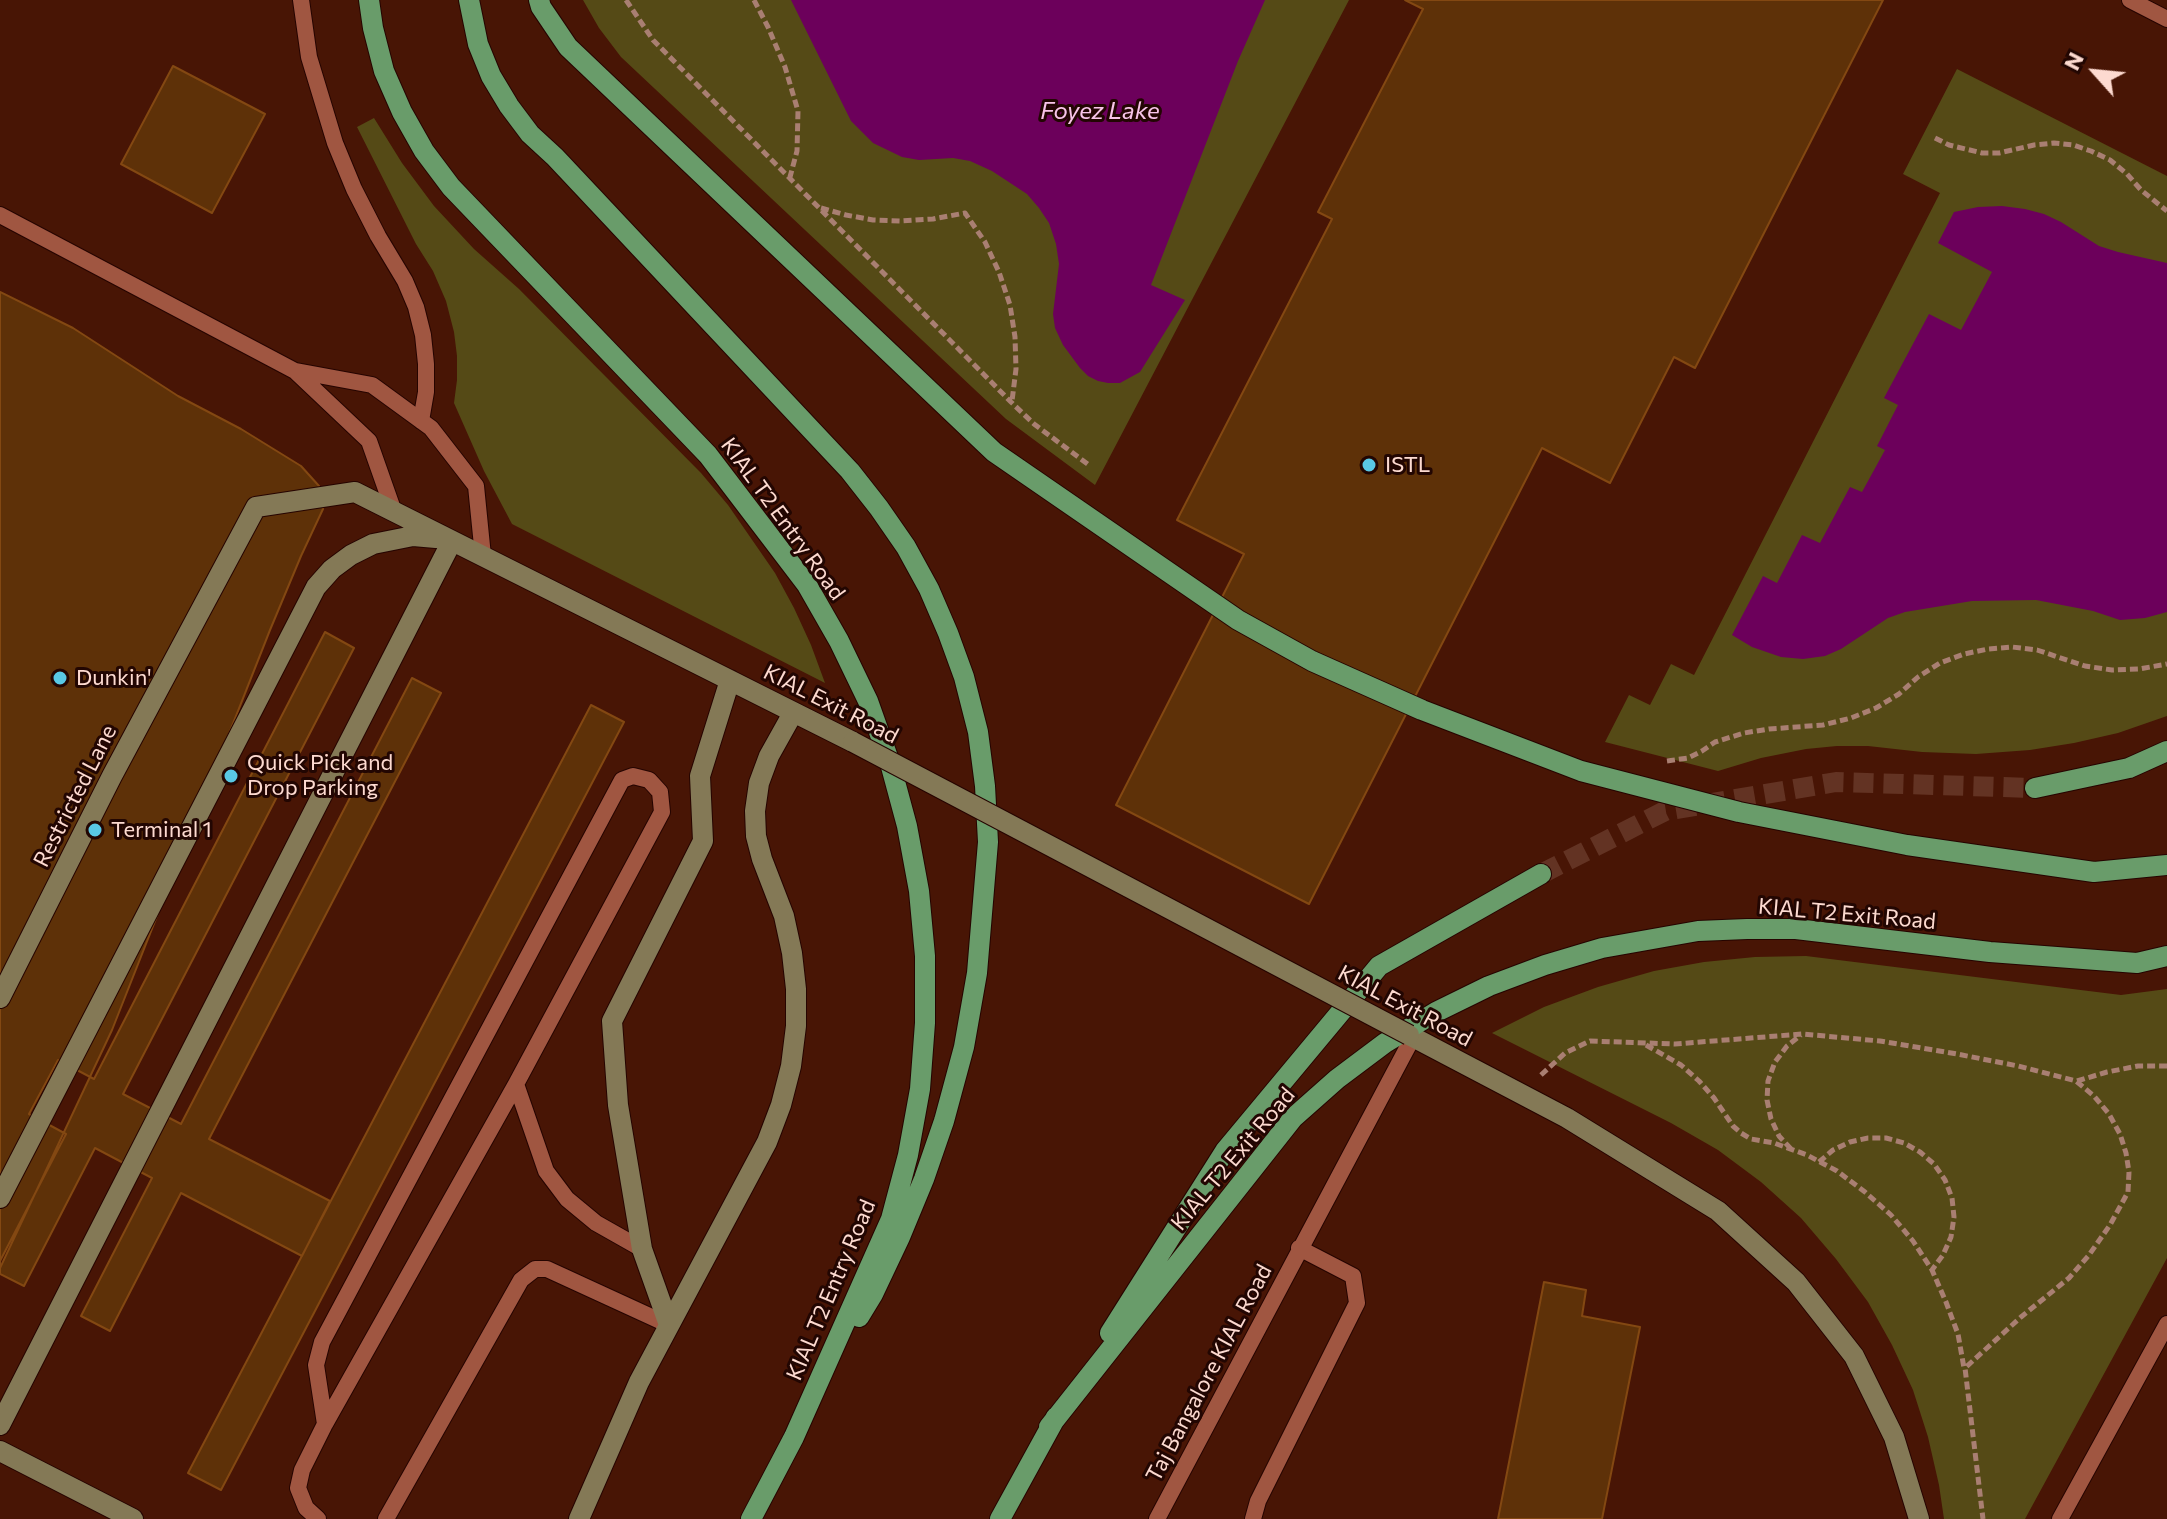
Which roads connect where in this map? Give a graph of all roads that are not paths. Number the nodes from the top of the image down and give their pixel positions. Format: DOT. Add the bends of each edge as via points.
graph roads {
  1 [pos="301,0"];
  2 [pos="369,0"];
  3 [pos="469,0"];
  4 [pos="539,0"];
  5 [pos="2130,0"];
  6 [pos="2167,19"];
  7 [pos="0,215"];
  8 [pos="295,371"];
  9 [pos="421,421"];
  10 [pos="394,512"];
  11 [pos="452,541"];
  12 [pos="483,556"];
  13 [pos="730,680"];
  14 [pos="793,713"];
  15 [pos="2167,751"];
  16 [pos="2035,788"];
  17 [pos="2167,865"];
  18 [pos="1541,874"];
  19 [pos="2167,956"];
  20 [pos="0,998"];
  21 [pos="1411,1036"];
  22 [pos="516,1084"];
  23 [pos="0,1198"];
  24 [pos="1299,1248"];
  25 [pos="642,1249"];
  26 [pos="2167,1324"];
  27 [pos="669,1325"];
  28 [pos="325,1424"];
  29 [pos="0,1425"];
  30 [pos="1049,1427"];
  31 [pos="794,1437"];
  32 [pos="0,1451"];
  33 [pos="133,1519"];
  34 [pos="318,1519"];
  35 [pos="386,1519"];
  36 [pos="579,1519"];
  37 [pos="751,1519"];
  38 [pos="1000,1519"];
  39 [pos="1157,1519"];
  40 [pos="1253,1519"];
  41 [pos="1919,1519"];
  42 [pos="2060,1519"];
  1 -- 9 [label="lane" via="309,57 335,143 416,307 426,364"];
  2 -- 31 [label="main road, KIAL T2 Entry Road" via="384,71 424,151 451,187 708,455 807,585 862,689 890,763 907,826 925,956 920,1089 891,1219"];
  3 -- 31 [label="main road" via="491,76 530,134 850,471 879,508 929,589 964,677 978,732 988,842 977,973 964,1047 944,1121 900,1237"];
  4 -- 17 [label="main road" via="568,47 994,452 1238,620 1312,661 1581,771 1739,812 1907,845 2094,872"];
  5 -- 6 [label="lane"];
  7 -- 8 [label="lane"];
  8 -- 9 [label="lane" via="372,385"];
  8 -- 10 [label="lane" via="369,441"];
  9 -- 12 [label="lane" via="476,486"];
  10 -- 11 [label="main road, Restricted Lane"];
  10 -- 20 [label="main road, Restricted Lane" via="355,492 256,507"];
  11 -- 12 [label="main road, Restricted Lane"];
  11 -- 23 [label="main road" via="413,536 373,544 332,569 316,587"];
  11 -- 29 [label="main road"];
  12 -- 13 [label="main road, KIAL Exit Road"];
  13 -- 14 [label="main road, KIAL Exit Road"];
  13 -- 25 [label="main road" via="700,776 703,841 612,1021 618,1105"];
  14 -- 21 [label="main road, KIAL Exit Road, bridge"];
  14 -- 27 [label="main road" via="769,756 755,811 756,836 792,953 796,1026 791,1066 767,1142"];
  15 -- 16 [label="main road" via="2129,768"];
  18 -- 30 [label="main road, KIAL T2 Exit Road" via="1379,966 1225,1151"];
  19 -- 30 [label="main road, KIAL T2 Exit Road" via="2137,963 1796,929 1698,931 1602,948 1489,986 1385,1043 1293,1118"];
  21 -- 24 [label="lane, Taj Bangalore KIAL Road"];
  21 -- 41 [label="main road, KIAL Exit Road" via="1567,1118 1718,1211 1796,1282 1854,1356 1894,1437"];
  22 -- 25 [label="lane" via="546,1171 567,1199"];
  22 -- 28 [label="lane"];
  22 -- 28 [label="lane" via="662,812 660,792 649,780 622,780 322,1342 316,1365"];
  24 -- 39 [label="lane, Taj Bangalore KIAL Road"];
  24 -- 40 [label="lane, Taj Bangalore KIAL Road" via="1353,1276 1357,1303"];
  25 -- 27 [label="main road"];
  26 -- 42 [label="lane"];
  27 -- 35 [label="lane" via="547,1269 535,1269 521,1280"];
  27 -- 36 [label="main road"];
  28 -- 34 [label="lane" via="298,1488 306,1508"];
  30 -- 38 [label="main road, KIAL T2 Exit Road"];
  31 -- 37 [label="main road, KIAL T2 Entry Road"];
  32 -- 33 [label="main road"];
}
